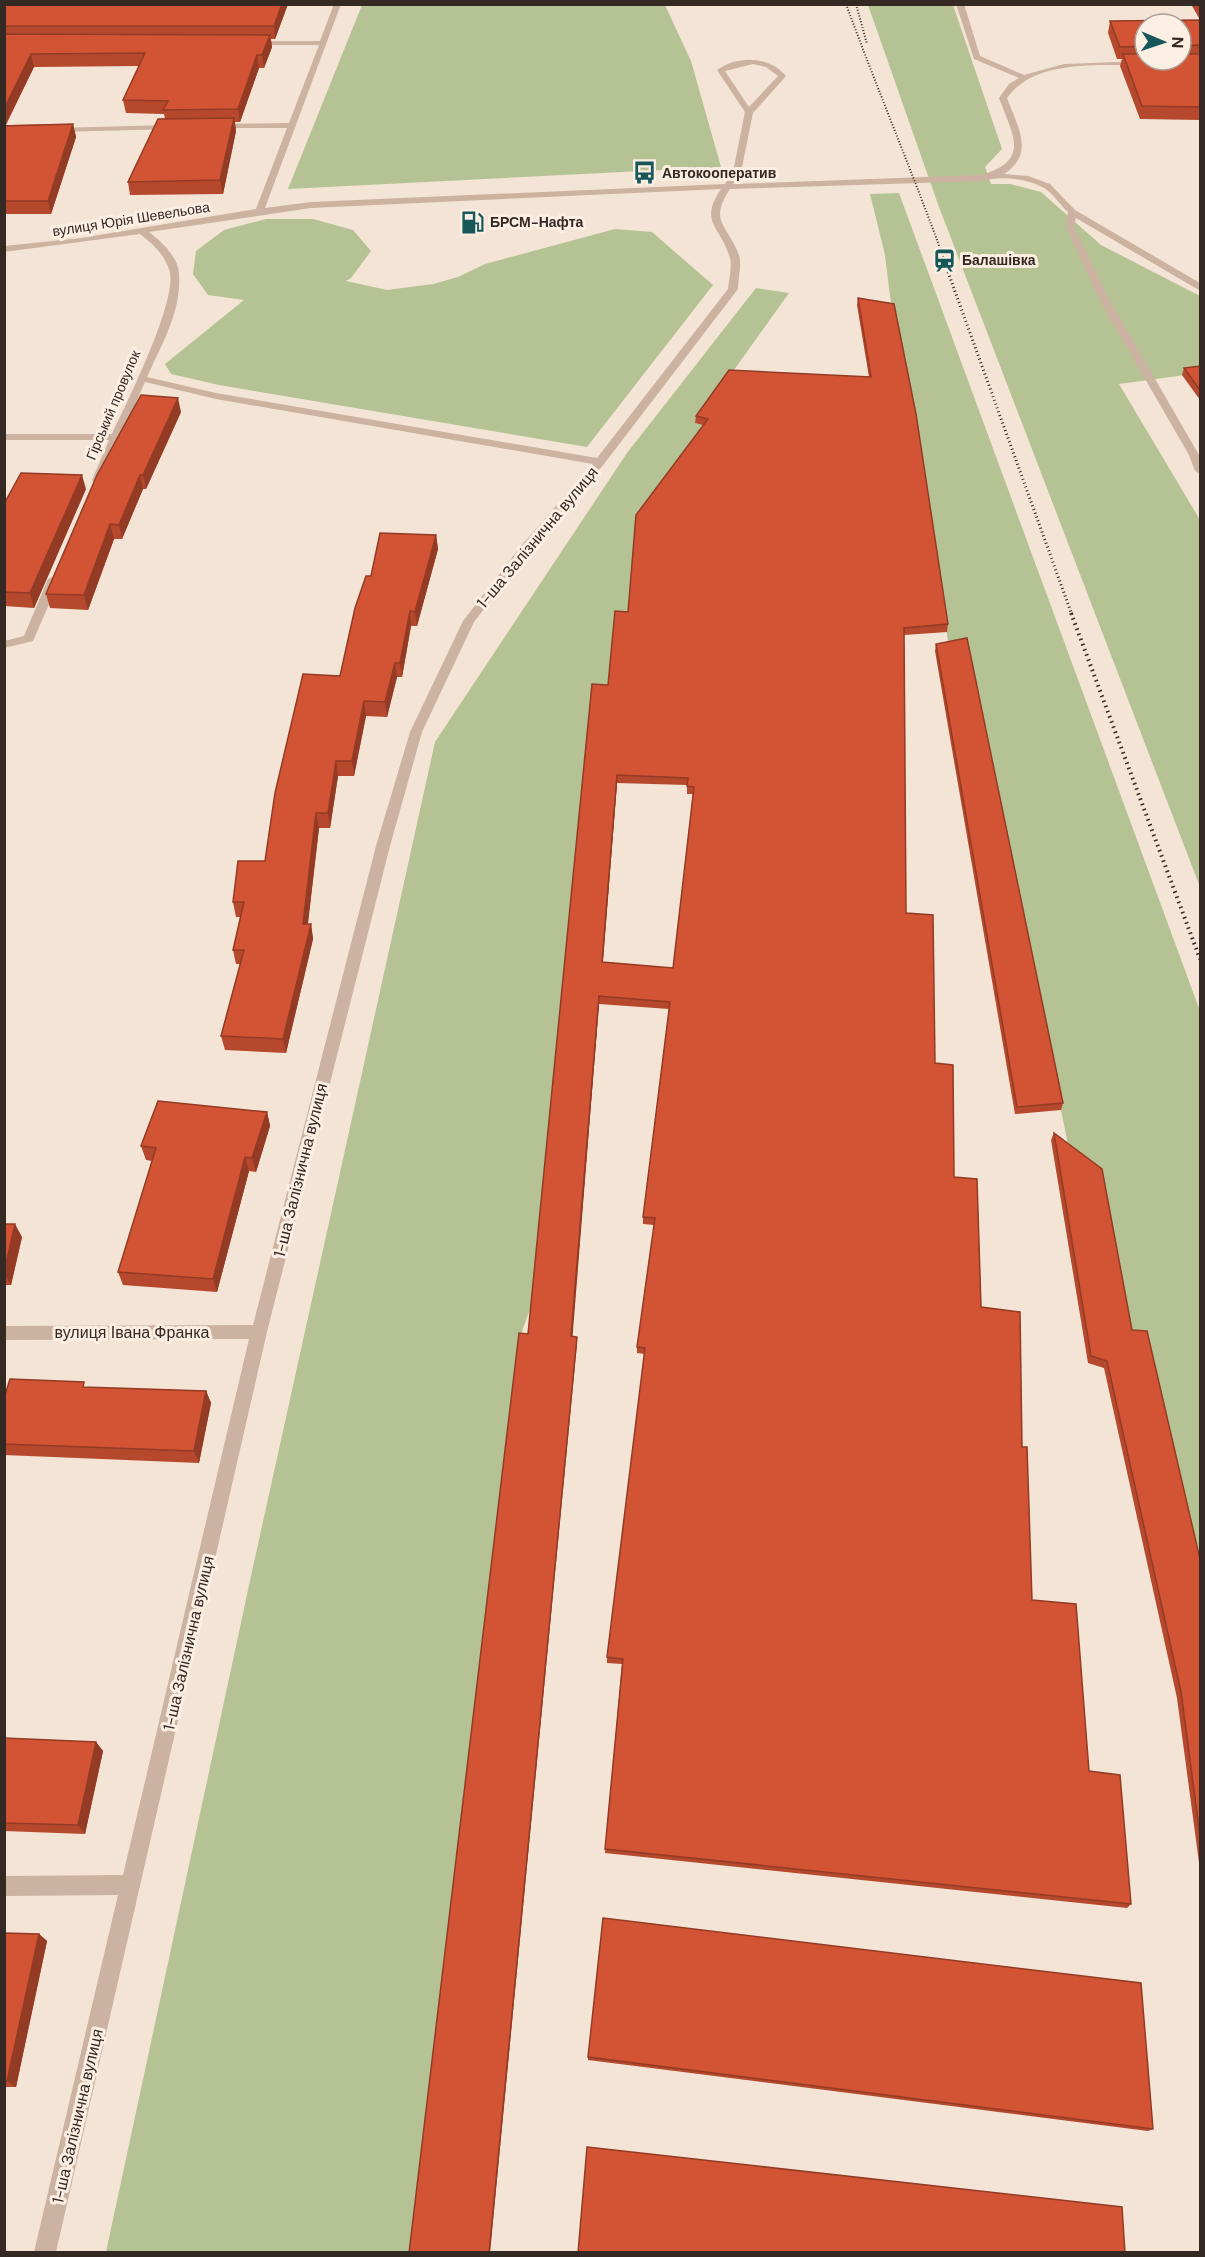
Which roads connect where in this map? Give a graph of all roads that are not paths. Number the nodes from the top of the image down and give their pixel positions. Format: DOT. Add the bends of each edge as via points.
graph roads {
  1 [pos="338,4"];
  2 [pos="960,4"];
  3 [pos="240,43"];
  4 [pos="323,43"];
  5 [pos="1133,63"];
  6 [pos="1025,78"];
  7 [pos="749,112"];
  8 [pos="293,124"];
  9 [pos="201,126"];
  10 [pos="178,127"];
  11 [pos="51,130"];
  12 [pos="993,175"];
  13 [pos="728,186"];
  14 [pos="260,210"];
  15 [pos="1072,212"];
  16 [pos="143,232"];
  17 [pos="4,249"];
  18 [pos="1200,287"];
  19 [pos="141,378"];
  20 [pos="4,437"];
  21 [pos="116,437"];
  22 [pos="600,462"];
  23 [pos="1200,471"];
  24 [pos="93,490"];
  25 [pos="61,564"];
  26 [pos="4,645"];
  27 [pos="259,1332"];
  28 [pos="4,1333"];
  29 [pos="132,1885"];
  30 [pos="4,1886"];
  31 [pos="45,2253"];
  1 -- 4 [label="street"];
  2 -- 6 [label="street" via="977,57"];
  3 -- 4 [label="street"];
  4 -- 8 [label="street"];
  5 -- 6 [label="street" via="1047,71"];
  6 -- 12 [label="street" via="1007,90 1004,99 1020,154 1014,163"];
  7 -- 7 [label="street" via="782,76 775,67 759,61 733,64 721,70"];
  7 -- 13 [label="street" via="736,172"];
  8 -- 9 [label="street"];
  8 -- 14 [label="street"];
  10 -- 11 [label="street"];
  12 -- 13 [label="street, вулиця Юрія Шевельова" via="956,180"];
  12 -- 15 [label="street" via="1028,179 1047,186"];
  13 -- 14 [label="street, вулиця Юрія Шевельова" via="395,200"];
  13 -- 22 [label="street, 1-ша Залізнична вулиця" via="714,215 735,257 733,289"];
  14 -- 16 [label="street, вулиця Юрія Шевельова"];
  15 -- 18 [label="street"];
  15 -- 23 [label="street" via="1070,227 1105,301"];
  16 -- 17 [label="street, вулиця Юрія Шевельова"];
  16 -- 19 [label="street, Гірський провулок" via="160,245 175,271 170,314"];
  19 -- 21 [label="street, Гірський провулок"];
  19 -- 22 [label="street" via="216,396"];
  20 -- 21 [label="street"];
  21 -- 24 [label="street, Гірський провулок"];
  22 -- 27 [label="street, 1-ша Залізнична вулиця" via="525,548 469,621 416,732 383,846"];
  25 -- 26 [label="street" via="29,639"];
  27 -- 28 [label="street, вулиця Івана Франка"];
  27 -- 29 [label="street, 1-ша Залізнична вулиця"];
  29 -- 30 [label="street"];
  29 -- 31 [label="street, 1-ша Залізнична вулиця"];
}
